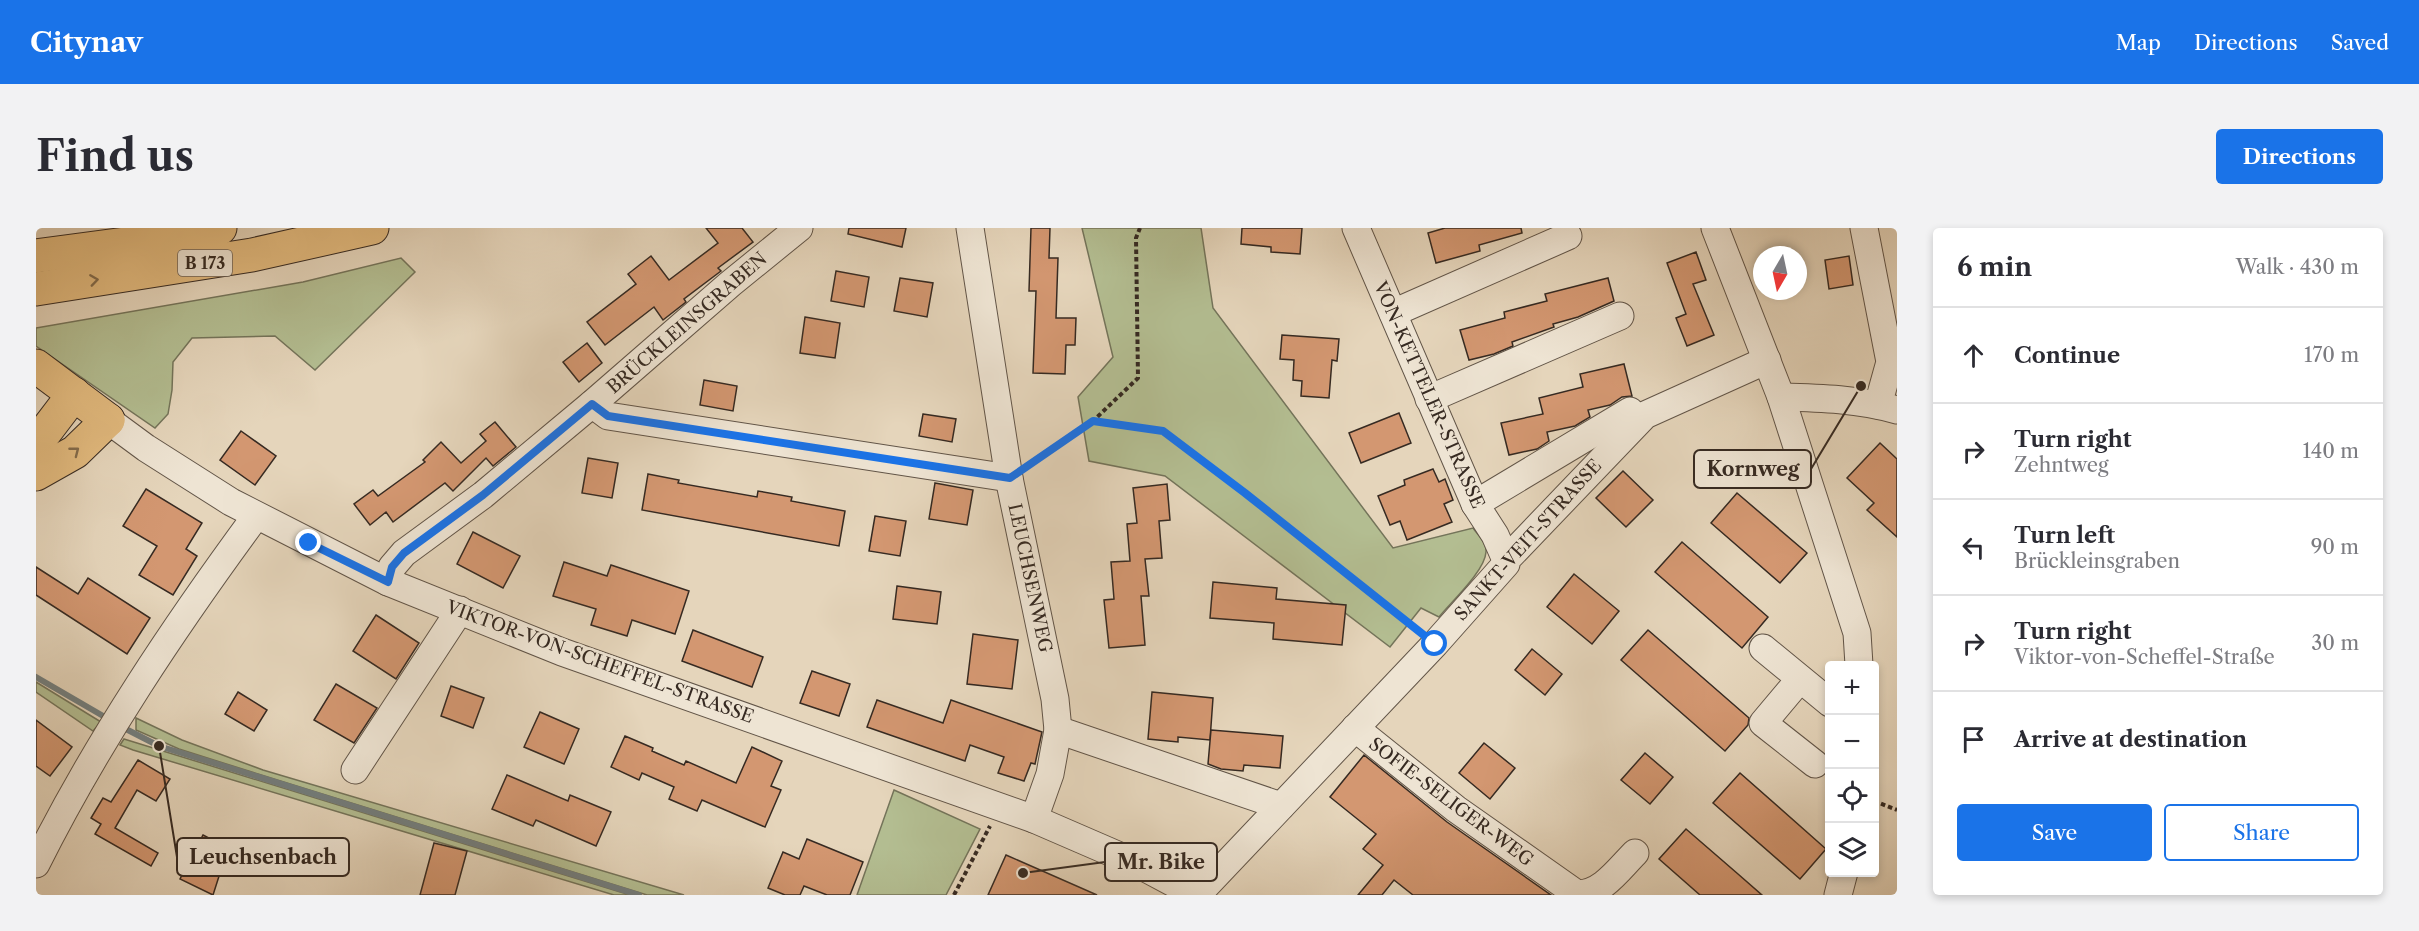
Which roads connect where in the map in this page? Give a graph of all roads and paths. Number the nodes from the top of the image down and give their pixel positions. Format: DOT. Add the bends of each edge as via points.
graph roads {
  1 [pos="220,228"];
  2 [pos="372,228"];
  3 [pos="799,228"];
  4 [pos="970,228"];
  5 [pos="1140,228"];
  6 [pos="1356,228"];
  7 [pos="1715,228"];
  8 [pos="1864,228"];
  9 [pos="1568,236"];
  10 [pos="36,256"];
  11 [pos="36,289"];
  12 [pos="1393,313"];
  13 [pos="1620,316"];
  14 [pos="1767,360"];
  15 [pos="36,366"];
  16 [pos="74,394"];
  17 [pos="1781,397"];
  18 [pos="1429,399"];
  19 [pos="592,404"];
  20 [pos="1888,407"];
  21 [pos="1630,411"];
  22 [pos="108,420"];
  23 [pos="1093,421"];
  24 [pos="36,444"];
  25 [pos="36,474"];
  26 [pos="1010,478"];
  27 [pos="1475,504"];
  28 [pos="256,516"];
  29 [pos="1506,560"];
  30 [pos="388,582"];
  31 [pos="460,610"];
  32 [pos="1435,644"];
  33 [pos="1762,648"];
  34 [pos="1859,661"];
  35 [pos="1800,679"];
  36 [pos="1825,699"];
  37 [pos="1355,728"];
  38 [pos="1058,730"];
  39 [pos="1815,764"];
  40 [pos="355,770"];
  41 [pos="1879,803"];
  42 [pos="999,806"];
  43 [pos="1281,806"];
  44 [pos="1897,810"];
  45 [pos="1034,819"];
  46 [pos="1635,853"];
  47 [pos="36,864"];
  48 [pos="1843,877"];
  49 [pos="954,895"];
  50 [pos="1196,895"];
  51 [pos="1838,895"];
  1 -- 10 [label="main road, B 173"];
  11 -- 2 [label="main road, B 173, one-way" via="252,255"];
  3 -- 19 [label="street, BRÜCKLEINSGRABEN"];
  4 -- 26 [label="street, LEUCHSENWEG"];
  5 -- 23 [label="path" via="1136,238 1138,378"];
  6 -- 12 [label="street, VON-KETTELER-STRASSE"];
  7 -- 14 [label="street"];
  8 -- 20 [label="street" via="1890,362"];
  9 -- 12 [label="street"];
  12 -- 18 [label="street, VON-KETTELER-STRASSE"];
  13 -- 18 [label="street"];
  14 -- 17 [label="street"];
  14 -- 29 [label="street, SANKT-VEIT-STRASSE" via="1645,415"];
  15 -- 16 [label="main road, VIKTOR-VON-SCHEFFEL-STRASSE"];
  16 -- 22 [label="main road, VIKTOR-VON-SCHEFFEL-STRASSE"];
  16 -- 24 [label="main road"];
  17 -- 20 [label="street" via="1837,398"];
  17 -- 34 [label="street" via="1857,633"];
  18 -- 27 [label="street, VON-KETTELER-STRASSE"];
  19 -- 26 [label="street" via="608,416"];
  19 -- 30 [label="street, BRÜCKLEINSGRABEN" via="483,495 404,553 392,567"];
  21 -- 27 [label="street"];
  25 -- 22 [label="main road, one-way" via="75,452"];
  22 -- 28 [label="street, VIKTOR-VON-SCHEFFEL-STRASSE"];
  23 -- 26 [label="path"];
  23 -- 32 [label="path" via="1163,431"];
  26 -- 38 [label="street, LEUCHSENWEG"];
  27 -- 29 [label="street, VON-KETTELER-STRASSE"];
  28 -- 30 [label="street, VIKTOR-VON-SCHEFFEL-STRASSE"];
  28 -- 47 [label="street" via="156,657"];
  29 -- 32 [label="street, SANKT-VEIT-STRASSE"];
  30 -- 31 [label="street, VIKTOR-VON-SCHEFFEL-STRASSE"];
  31 -- 40 [label="street"];
  31 -- 42 [label="street, VIKTOR-VON-SCHEFFEL-STRASSE" via="562,652"];
  32 -- 37 [label="street, SANKT-VEIT-STRASSE"];
  33 -- 35 [label="street"];
  35 -- 36 [label="street"];
  35 -- 39 [label="street" via="1763,723"];
  37 -- 43 [label="street, SANKT-VEIT-STRASSE"];
  37 -- 46 [label="street, SOFIE-SELIGER-WEG" via="1456,809 1576,894 1596,891"];
  38 -- 43 [label="street"];
  38 -- 45 [label="street, LEUCHSENWEG" via="1050,774"];
  41 -- 44 [label="path"];
  42 -- 45 [label="street, VIKTOR-VON-SCHEFFEL-STRASSE"];
  42 -- 49 [label="path"];
  43 -- 50 [label="street, SANKT-VEIT-STRASSE"];
  45 -- 50 [label="street, VIKTOR-VON-SCHEFFEL-STRASSE" via="1138,864"];
  48 -- 51 [label="street"];
}
